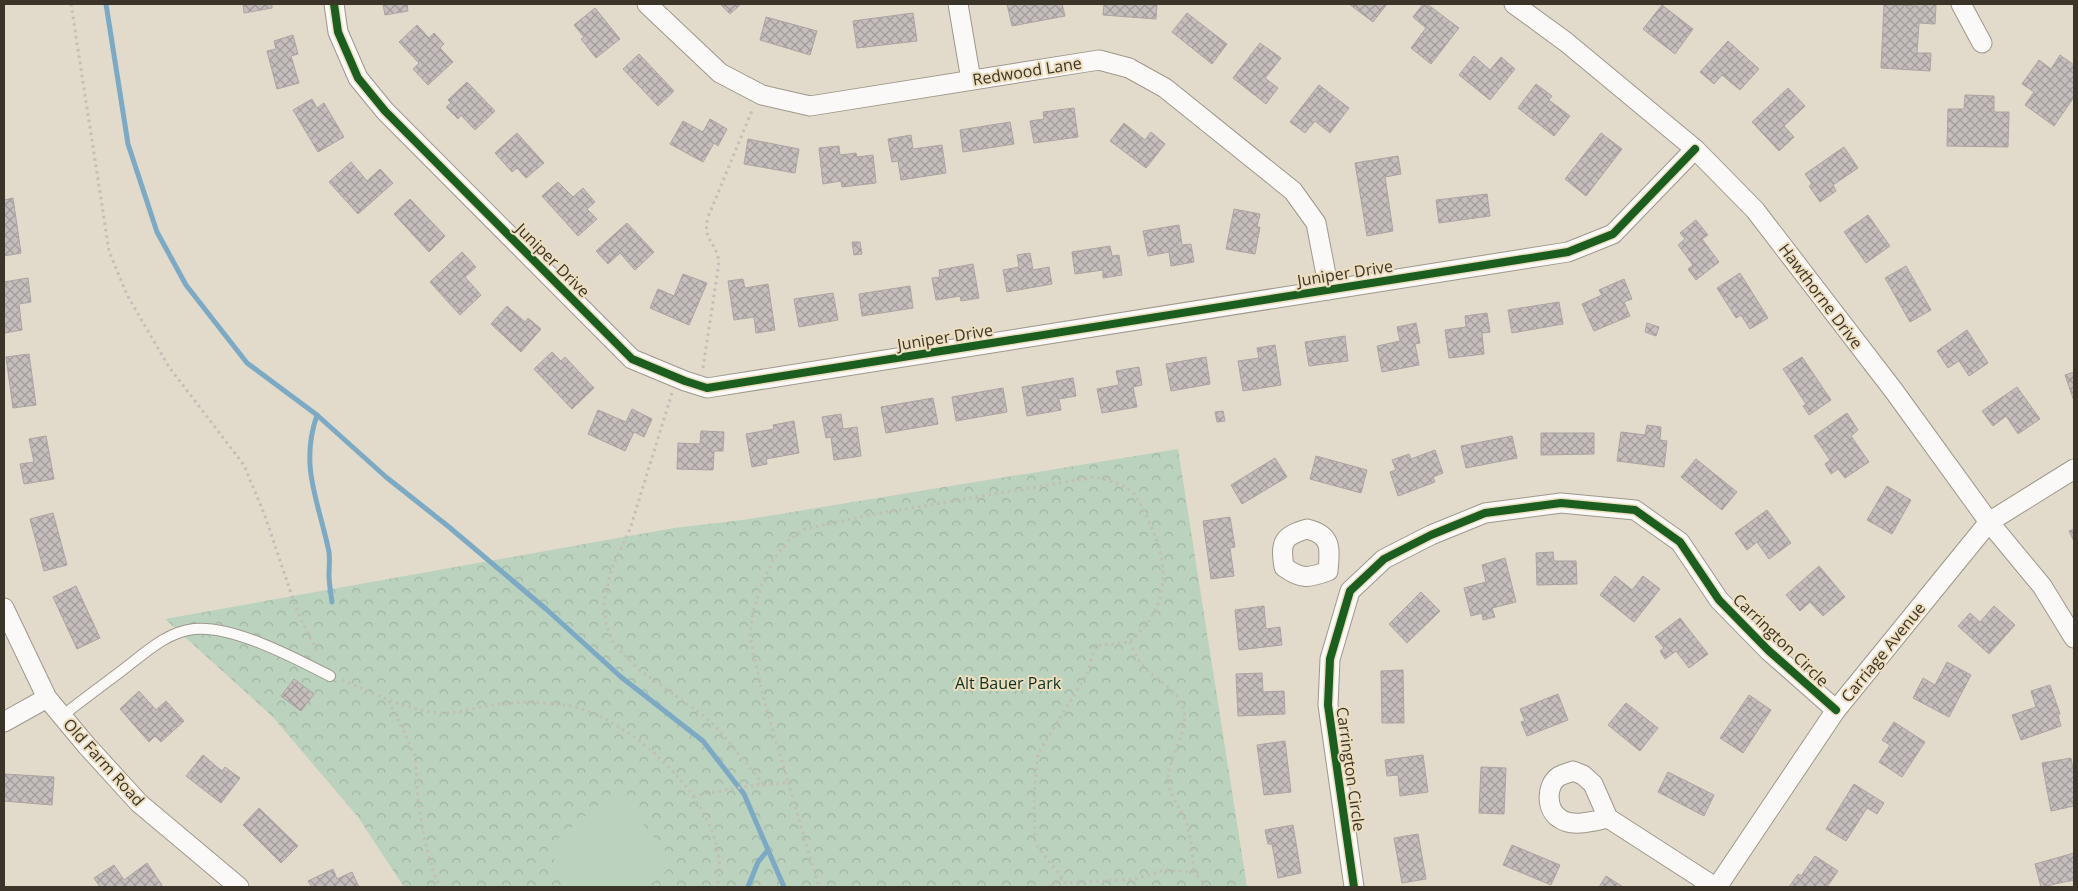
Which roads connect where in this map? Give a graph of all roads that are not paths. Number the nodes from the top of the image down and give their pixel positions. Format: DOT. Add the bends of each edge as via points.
graph roads {
  1 [pos="334,4"];
  2 [pos="647,4"];
  3 [pos="958,4"];
  4 [pos="1514,4"];
  5 [pos="1961,4"];
  6 [pos="1982,44"];
  7 [pos="971,80"];
  8 [pos="1695,149"];
  9 [pos="1329,290"];
  10 [pos="2074,469"];
  11 [pos="1989,522"];
  12 [pos="1328,571"];
  13 [pos="1350,591"];
  14 [pos="4,608"];
  15 [pos="2074,638"];
  16 [pos="330,676"];
  17 [pos="47,698"];
  18 [pos="1836,710"];
  19 [pos="62,716"];
  20 [pos="4,722"];
  21 [pos="1608,818"];
  22 [pos="234,885"];
  23 [pos="1354,887"];
  24 [pos="1716,887"];
  1 -- 9 [label="street, Juniper Drive" via="338,32 358,78 385,111 632,359 685,382 707,388"];
  2 -- 7 [label="street, Redwood Lane" via="720,73 758,93 810,106"];
  3 -- 7 [label="street"];
  4 -- 8 [label="street, Hawthorne Drive" via="1566,42"];
  5 -- 6 [label="street"];
  7 -- 9 [label="street, Redwood Lane" via="1099,60 1129,68 1165,88 1293,190 1316,223"];
  8 -- 9 [label="street, Juniper Drive" via="1613,234 1568,252"];
  8 -- 11 [label="street, Hawthorne Drive" via="1755,210 1894,391"];
  10 -- 11 [label="street, Carriage Avenue"];
  11 -- 15 [label="street, Hawthorne Drive" via="2042,586"];
  11 -- 18 [label="street, Carriage Avenue"];
  12 -- 13 [label="street"];
  13 -- 18 [label="street, Carrington Circle" via="1384,558 1485,513 1562,503 1635,510 1680,542 1719,600 1769,652"];
  13 -- 23 [label="street, Carrington Circle" via="1330,659 1328,705"];
  14 -- 17 [label="street, Old Farm Road"];
  16 -- 19 [label="lane" via="277,650 229,633 193,629 159,642"];
  17 -- 19 [label="street, Old Farm Road"];
  17 -- 20 [label="street"];
  18 -- 24 [label="street, Carriage Avenue"];
  19 -- 22 [label="street, Old Farm Road" via="139,803"];
  21 -- 24 [label="street"];
}
